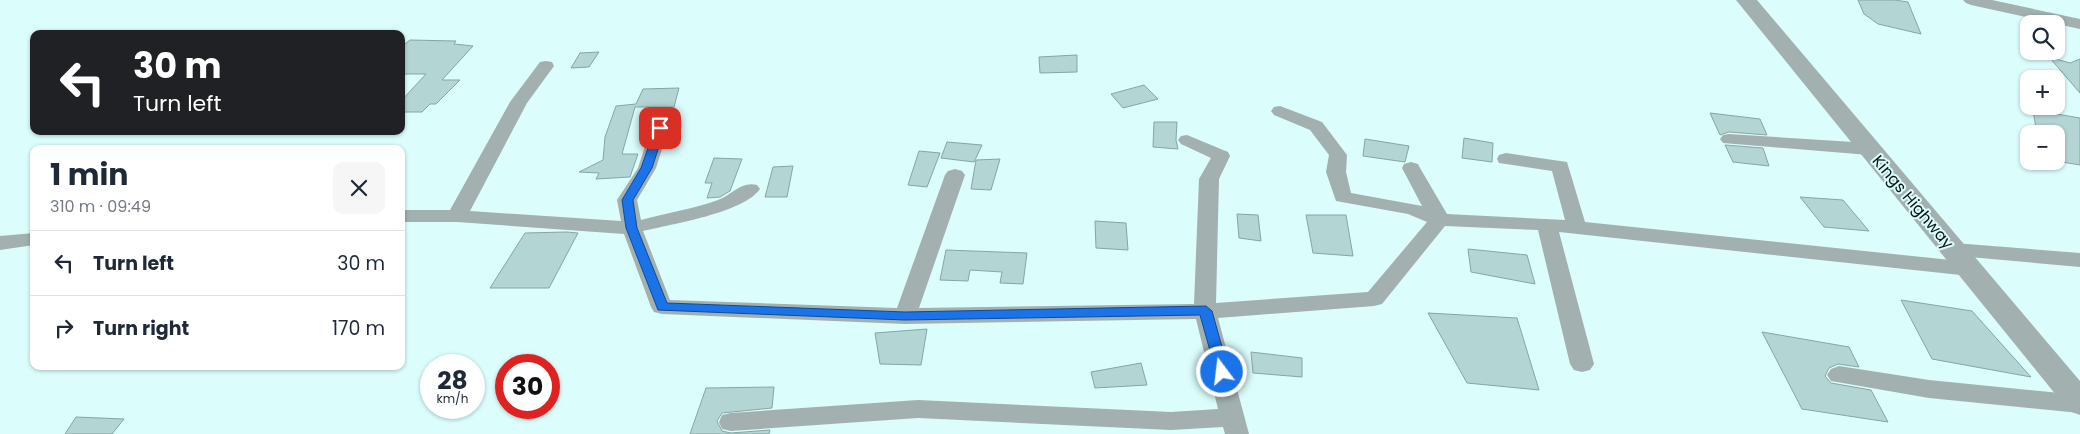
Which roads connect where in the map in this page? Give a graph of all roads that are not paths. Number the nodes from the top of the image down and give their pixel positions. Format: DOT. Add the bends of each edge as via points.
graph roads {
  1 [pos="1746,0"];
  2 [pos="1971,0"];
  3 [pos="2080,24"];
  4 [pos="546,66"];
  5 [pos="1280,111"];
  6 [pos="664,115"];
  7 [pos="1729,139"];
  8 [pos="1187,140"];
  9 [pos="1869,149"];
  10 [pos="1506,159"];
  11 [pos="1411,168"];
  12 [pos="955,175"];
  13 [pos="750,189"];
  14 [pos="405,216"];
  15 [pos="457,216"];
  16 [pos="1440,220"];
  17 [pos="1547,224"];
  18 [pos="632,228"];
  19 [pos="1577,228"];
  20 [pos="30,239"];
  21 [pos="0,243"];
  22 [pos="1962,260"];
  23 [pos="2080,260"];
  24 [pos="1206,311"];
  25 [pos="905,316"];
  26 [pos="1582,364"];
  27 [pos="1839,375"];
  28 [pos="2080,404"];
  29 [pos="731,422"];
  30 [pos="1235,426"];
  1 -- 9 [label="street, Kings Highway"];
  2 -- 3 [label="street"];
  4 -- 15 [label="street" via="519,102"];
  5 -- 16 [label="street" via="1316,126 1338,155 1336,172 1343,197 1413,209"];
  6 -- 18 [label="street" via="647,168 627,200"];
  7 -- 9 [label="street"];
  8 -- 24 [label="street" via="1221,156 1209,179"];
  9 -- 22 [label="street, Kings Highway"];
  10 -- 19 [label="street" via="1560,166"];
  11 -- 16 [label="street"];
  12 -- 25 [label="street"];
  13 -- 18 [label="street" via="726,204"];
  14 -- 15 [label="street"];
  15 -- 18 [label="street"];
  16 -- 17 [label="street"];
  16 -- 24 [label="street" via="1374,299"];
  17 -- 19 [label="street"];
  17 -- 26 [label="street"];
  18 -- 25 [label="street" via="662,307"];
  19 -- 22 [label="street"];
  20 -- 21 [label="street"];
  22 -- 23 [label="street"];
  22 -- 28 [label="street, Kings Highway"];
  24 -- 25 [label="street"];
  24 -- 30 [label="street"];
  27 -- 28 [label="street" via="1929,389"];
  29 -- 30 [label="street" via="918,409 1171,420"];
}
